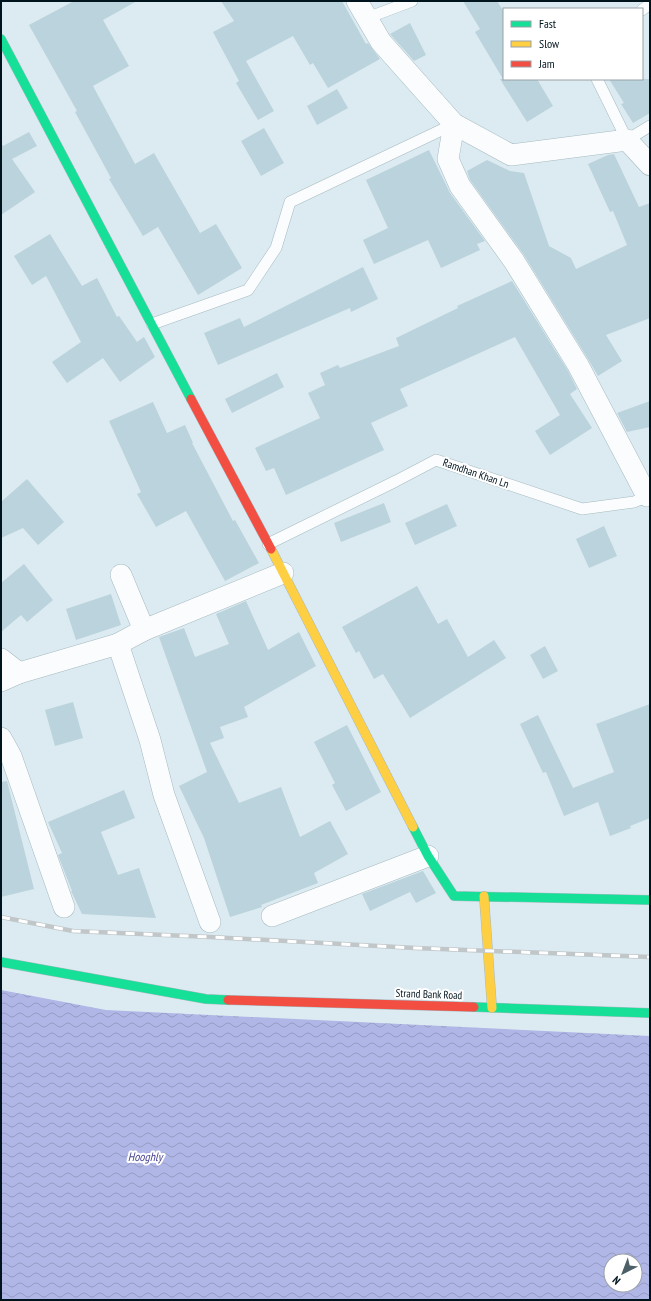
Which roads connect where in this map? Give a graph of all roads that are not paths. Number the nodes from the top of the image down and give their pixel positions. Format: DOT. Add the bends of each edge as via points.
graph roads {
  1 [pos="412,1"];
  2 [pos="362,10"];
  3 [pos="1,39"];
  4 [pos="597,80"];
  5 [pos="454,124"];
  6 [pos="650,126"];
  7 [pos="627,140"];
  8 [pos="650,165"];
  9 [pos="152,324"];
  10 [pos="648,496"];
  11 [pos="268,544"];
  12 [pos="283,573"];
  13 [pos="121,575"];
  14 [pos="144,630"];
  15 [pos="118,644"];
  16 [pos="1,659"];
  17 [pos="10,677"];
  18 [pos="1,738"];
  19 [pos="428,856"];
  20 [pos="484,896"];
  21 [pos="650,900"];
  22 [pos="64,907"];
  23 [pos="272,916"];
  24 [pos="210,922"];
  25 [pos="1,962"];
  26 [pos="492,1008"];
  27 [pos="650,1013"];
  1 -- 2 [label="lane"];
  2 -- 5 [label="street" via="380,42"];
  3 -- 9 [label="main road"];
  4 -- 7 [label="lane"];
  5 -- 7 [label="street" via="510,155"];
  5 -- 9 [label="lane" via="290,202 276,248 248,290"];
  5 -- 10 [label="street" via="448,159 460,186 514,261 578,365"];
  6 -- 7 [label="lane"];
  7 -- 8 [label="street"];
  9 -- 11 [label="main road"];
  10 -- 11 [label="lane, Ramdhan Khan Ln" via="634,502 582,509 436,460"];
  11 -- 12 [label="main road"];
  12 -- 14 [label="street"];
  12 -- 19 [label="main road"];
  13 -- 14 [label="street"];
  14 -- 15 [label="street"];
  15 -- 17 [label="street"];
  15 -- 24 [label="street" via="150,740 164,795"];
  16 -- 17 [label="street"];
  18 -- 22 [label="street" via="11,756"];
  19 -- 20 [label="main road" via="454,896"];
  19 -- 23 [label="street"];
  20 -- 21 [label="main road"];
  20 -- 26 [label="main road"];
  25 -- 26 [label="main road, Strand Bank Road" via="206,999"];
  26 -- 27 [label="main road, Strand Bank Road"];
}
